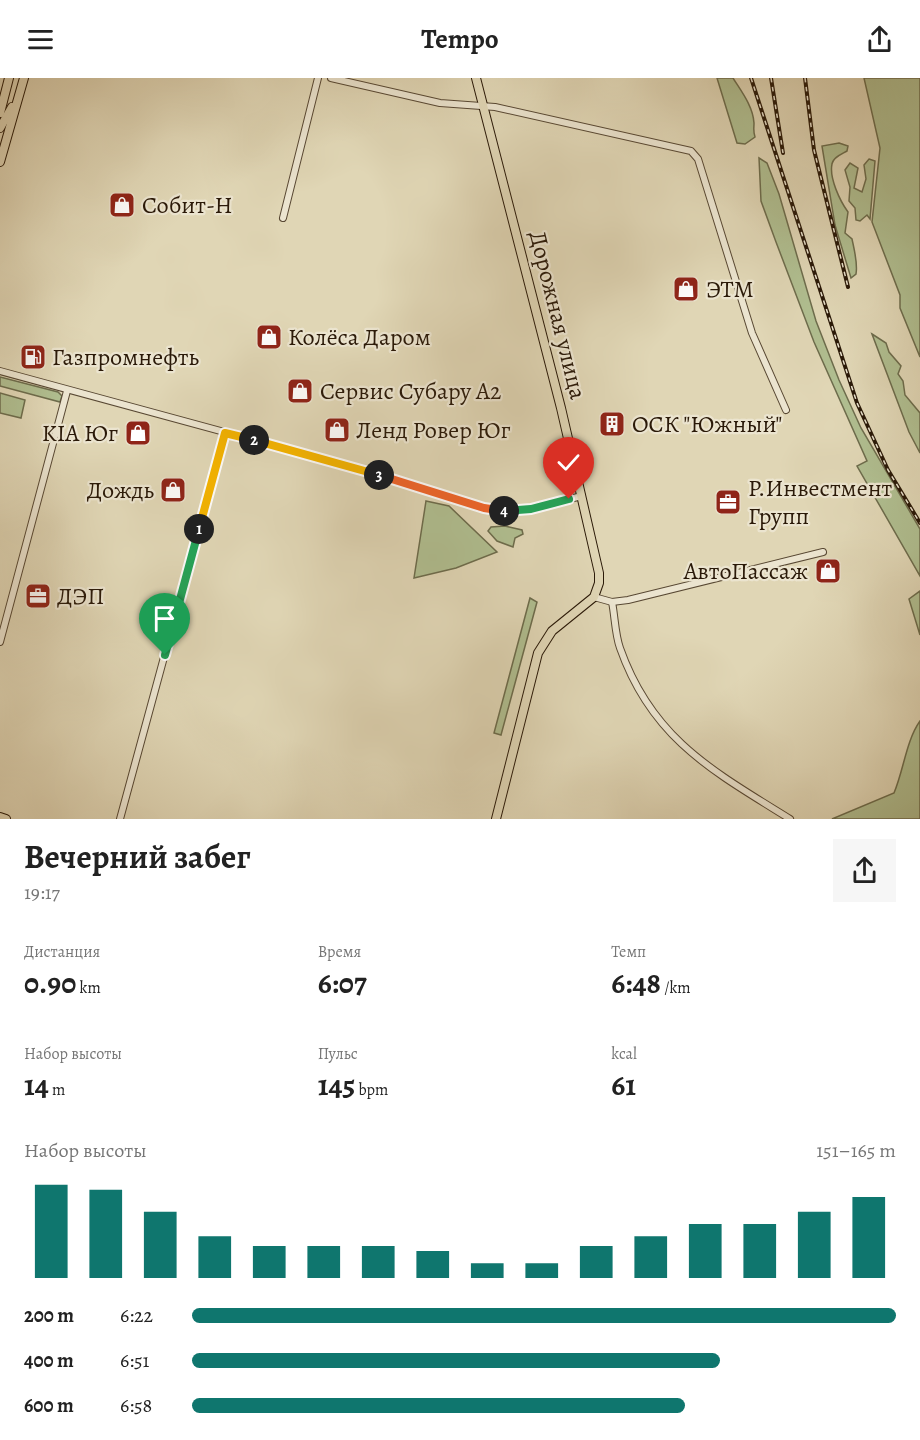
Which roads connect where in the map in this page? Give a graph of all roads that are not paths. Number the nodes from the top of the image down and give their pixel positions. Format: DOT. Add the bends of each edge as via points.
graph roads {
  1 [pos="9,78"];
  2 [pos="24,78"];
  3 [pos="318,78"];
  4 [pos="331,78"];
  5 [pos="476,78"];
  6 [pos="19,92"];
  7 [pos="482,104"];
  8 [pos="0,113"];
  9 [pos="0,128"];
  10 [pos="0,162"];
  11 [pos="283,218"];
  12 [pos="0,371"];
  13 [pos="67,391"];
  14 [pos="786,410"];
  15 [pos="225,433"];
  16 [pos="582,496"];
  17 [pos="823,552"];
  18 [pos="594,597"];
  19 [pos="612,602"];
  20 [pos="0,642"];
  21 [pos="0,817"];
  22 [pos="6,819"];
  23 [pos="120,819"];
  24 [pos="496,819"];
  25 [pos="790,819"];
  1 -- 8 [label="main road"];
  2 -- 6 [label="main road"];
  3 -- 11 [label="street"];
  4 -- 7 [label="street" via="440,103"];
  5 -- 7 [label="main road, Дорожная улица"];
  6 -- 9 [label="main road"];
  6 -- 10 [label="main road"];
  7 -- 14 [label="street" via="692,152 698,159 752,333"];
  7 -- 16 [label="main road, Дорожная улица"];
  12 -- 13 [label="street"];
  13 -- 15 [label="street"];
  13 -- 20 [label="street"];
  15 -- 16 [label="street" via="493,510 520,511"];
  15 -- 23 [label="street"];
  16 -- 18 [label="main road, Дорожная улица" via="599,573"];
  17 -- 19 [label="street"];
  18 -- 19 [label="street"];
  18 -- 24 [label="main road" via="552,631 538,653"];
  19 -- 25 [label="street" via="620,646 636,684 658,720 708,768"];
  21 -- 22 [label="main road"];
}
